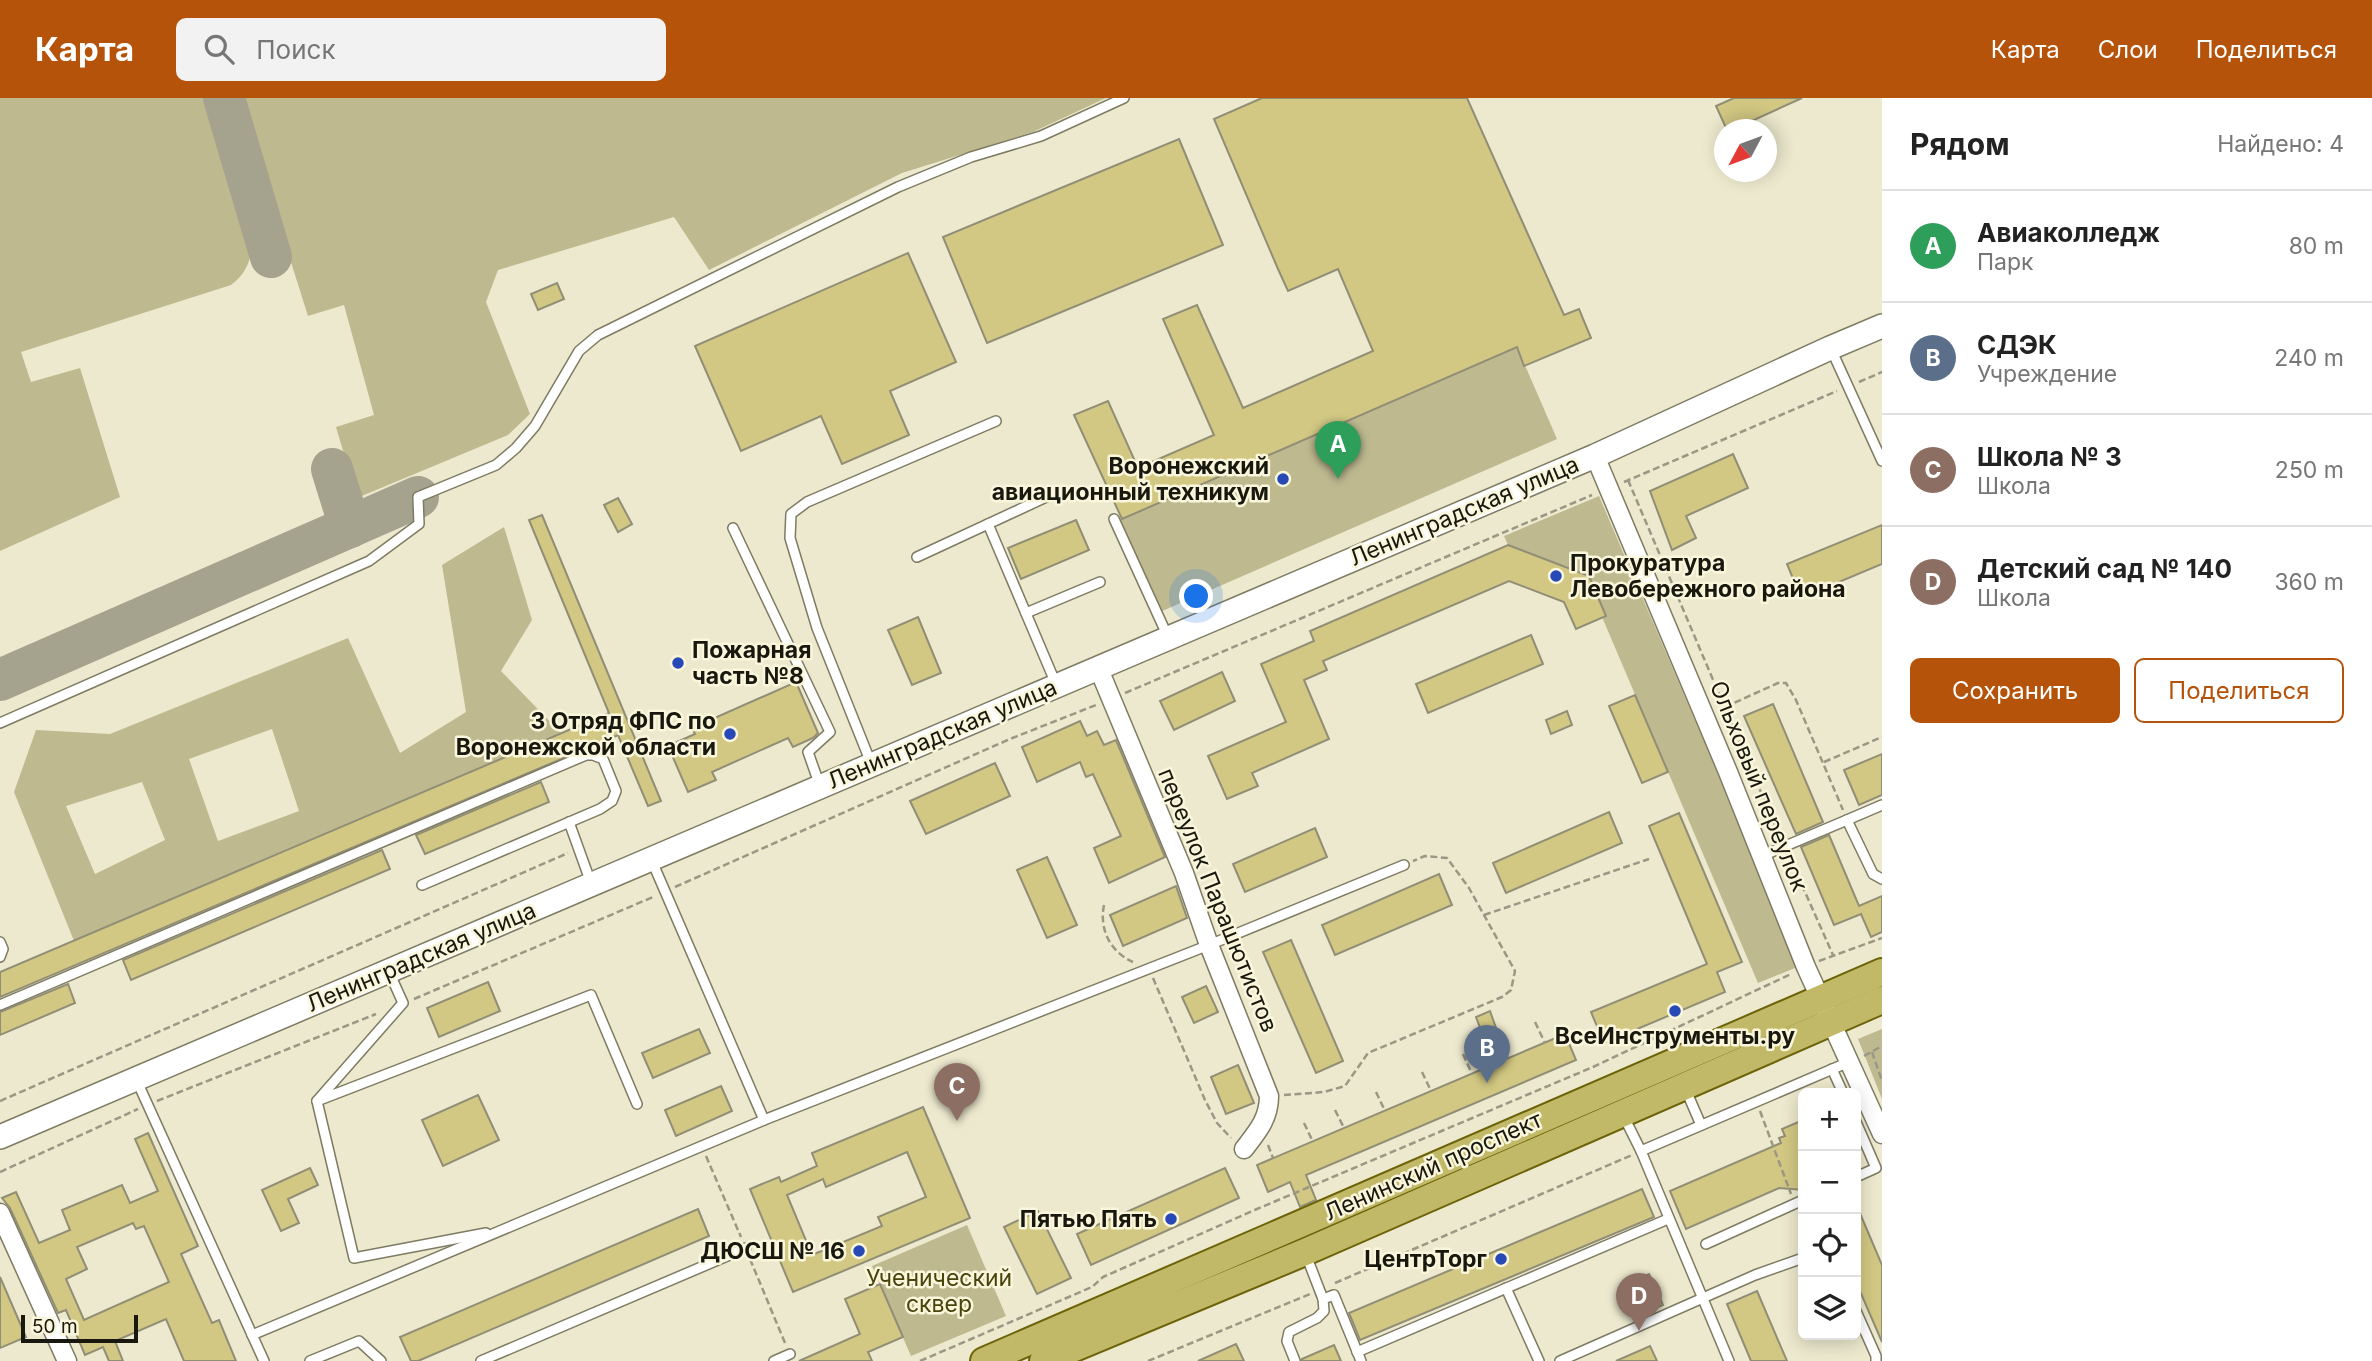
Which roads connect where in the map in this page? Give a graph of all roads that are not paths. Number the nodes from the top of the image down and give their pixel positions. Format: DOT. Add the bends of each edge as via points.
graph roads {
  1 [pos="1124,98"];
  2 [pos="1882,326"];
  3 [pos="1830,348"];
  4 [pos="996,421"];
  5 [pos="1595,456"];
  6 [pos="1882,461"];
  7 [pos="1057,492"];
  8 [pos="1114,519"];
  9 [pos="988,524"];
  10 [pos="733,528"];
  11 [pos="916,557"];
  12 [pos="1100,582"];
  13 [pos="1026,612"];
  14 [pos="1168,637"];
  15 [pos="1098,667"];
  16 [pos="1057,686"];
  17 [pos="0,723"];
  18 [pos="871,764"];
  19 [pos="820,786"];
  20 [pos="1882,805"];
  21 [pos="1847,820"];
  22 [pos="569,822"];
  23 [pos="1762,856"];
  24 [pos="651,859"];
  25 [pos="1404,865"];
  26 [pos="1882,879"];
  27 [pos="592,884"];
  28 [pos="422,885"];
  29 [pos="0,942"];
  30 [pos="1209,945"];
  31 [pos="0,957"];
  32 [pos="388,971"];
  33 [pos="1882,972"];
  34 [pos="1882,1000"];
  35 [pos="0,1005"];
  36 [pos="1827,1011"];
  37 [pos="1849,1062"];
  38 [pos="1832,1069"];
  39 [pos="136,1079"];
  40 [pos="1684,1086"];
  41 [pos="1841,1088"];
  42 [pos="317,1101"];
  43 [pos="637,1104"];
  44 [pos="1622,1114"];
  45 [pos="764,1120"];
  46 [pos="1701,1125"];
  47 [pos="1861,1134"];
  48 [pos="1882,1134"];
  49 [pos="0,1137"];
  50 [pos="1244,1149"];
  51 [pos="1641,1151"];
  52 [pos="1861,1175"];
  53 [pos="1798,1202"];
  54 [pos="0,1213"];
  55 [pos="1668,1219"];
  56 [pos="504,1229"];
  57 [pos="1706,1244"];
  58 [pos="746,1248"];
  59 [pos="1305,1252"];
  60 [pos="1798,1260"];
  61 [pos="1506,1288"];
  62 [pos="1322,1294"];
  63 [pos="1702,1299"];
  64 [pos="1861,1323"];
  65 [pos="252,1335"];
  66 [pos="790,1354"];
  67 [pos="1359,1356"];
  68 [pos="67,1361"];
  69 [pos="264,1361"];
  70 [pos="310,1361"];
  71 [pos="381,1361"];
  72 [pos="481,1361"];
  73 [pos="775,1361"];
  74 [pos="984,1361"];
  75 [pos="1043,1361"];
  76 [pos="1295,1361"];
  77 [pos="1539,1361"];
  78 [pos="1560,1361"];
  79 [pos="1729,1361"];
  80 [pos="1876,1361"];
  1 -- 17 [label="lane" via="1041,136 971,157 898,187 598,335 579,351 535,426 516,448 496,465 418,497 419,524 369,561"];
  2 -- 3 [label="main road, Ленинградская улица"];
  3 -- 5 [label="main road, Ленинградская улица"];
  3 -- 6 [label="lane"];
  4 -- 18 [label="lane" via="807,502 791,514 790,537 817,628"];
  5 -- 14 [label="main road, Ленинградская улица"];
  5 -- 23 [label="street, Ольховый переулок"];
  7 -- 9 [label="lane"];
  8 -- 14 [label="lane"];
  9 -- 11 [label="lane"];
  9 -- 13 [label="lane"];
  10 -- 19 [label="lane" via="830,732 808,752"];
  12 -- 13 [label="lane"];
  13 -- 16 [label="lane"];
  14 -- 15 [label="main road, Ленинградская улица"];
  15 -- 16 [label="main road, Ленинградская улица"];
  15 -- 30 [label="street, переулок Парашютистов"];
  16 -- 18 [label="main road, Ленинградская улица"];
  18 -- 19 [label="main road, Ленинградская улица"];
  19 -- 24 [label="main road, Ленинградская улица"];
  20 -- 21 [label="lane"];
  21 -- 23 [label="lane"];
  21 -- 26 [label="lane" via="1873,874"];
  22 -- 27 [label="lane"];
  22 -- 28 [label="lane"];
  22 -- 35 [label="lane" via="612,801 616,791 603,759 586,755"];
  23 -- 36 [label="street, Ольховый переулок"];
  24 -- 27 [label="main road, Ленинградская улица"];
  24 -- 45 [label="lane"];
  25 -- 30 [label="lane"];
  27 -- 32 [label="main road, Ленинградская улица"];
  29 -- 31 [label="lane"];
  30 -- 45 [label="lane"];
  30 -- 50 [label="street, переулок Парашютистов" via="1269,1096 1262,1126"];
  32 -- 39 [label="main road, Ленинградская улица"];
  32 -- 42 [label="lane" via="403,1003"];
  33 -- 36 [label="main road, Ленинский проспект"];
  34 -- 36 [label="main road, Ленинский проспект"];
  36 -- 37 [label="street, Ольховый переулок"];
  36 -- 40 [label="main road, Ленинский проспект"];
  36 -- 74 [label="main road, Ленинский проспект" via="1438,1163"];
  37 -- 38 [label="lane"];
  37 -- 48 [label="street, Ольховый переулок"];
  38 -- 41 [label="lane"];
  38 -- 46 [label="lane"];
  39 -- 49 [label="main road, Ленинградская улица"];
  39 -- 65 [label="lane"];
  40 -- 44 [label="main road, Ленинский проспект"];
  40 -- 46 [label="lane"];
  42 -- 43 [label="lane" via="591,995"];
  42 -- 56 [label="lane" via="354,1258"];
  44 -- 51 [label="lane"];
  44 -- 59 [label="main road, Ленинский проспект"];
  45 -- 56 [label="lane"];
  46 -- 51 [label="lane"];
  47 -- 52 [label="lane" via="1876,1168"];
  51 -- 55 [label="lane"];
  53 -- 57 [label="lane"];
  54 -- 68 [label="street"];
  55 -- 61 [label="lane"];
  55 -- 63 [label="lane"];
  56 -- 65 [label="lane"];
  58 -- 72 [label="lane"];
  59 -- 62 [label="lane"];
  59 -- 75 [label="main road, Ленинский проспект"];
  60 -- 63 [label="lane"];
  61 -- 67 [label="lane"];
  61 -- 77 [label="lane"];
  62 -- 67 [label="lane" via="1334,1295"];
  62 -- 76 [label="lane" via="1324,1311 1289,1332 1287,1341"];
  63 -- 78 [label="lane"];
  63 -- 79 [label="lane"];
  64 -- 80 [label="lane"];
  65 -- 69 [label="lane"];
  66 -- 73 [label="lane"];
  70 -- 71 [label="lane" via="359,1341"];
}
